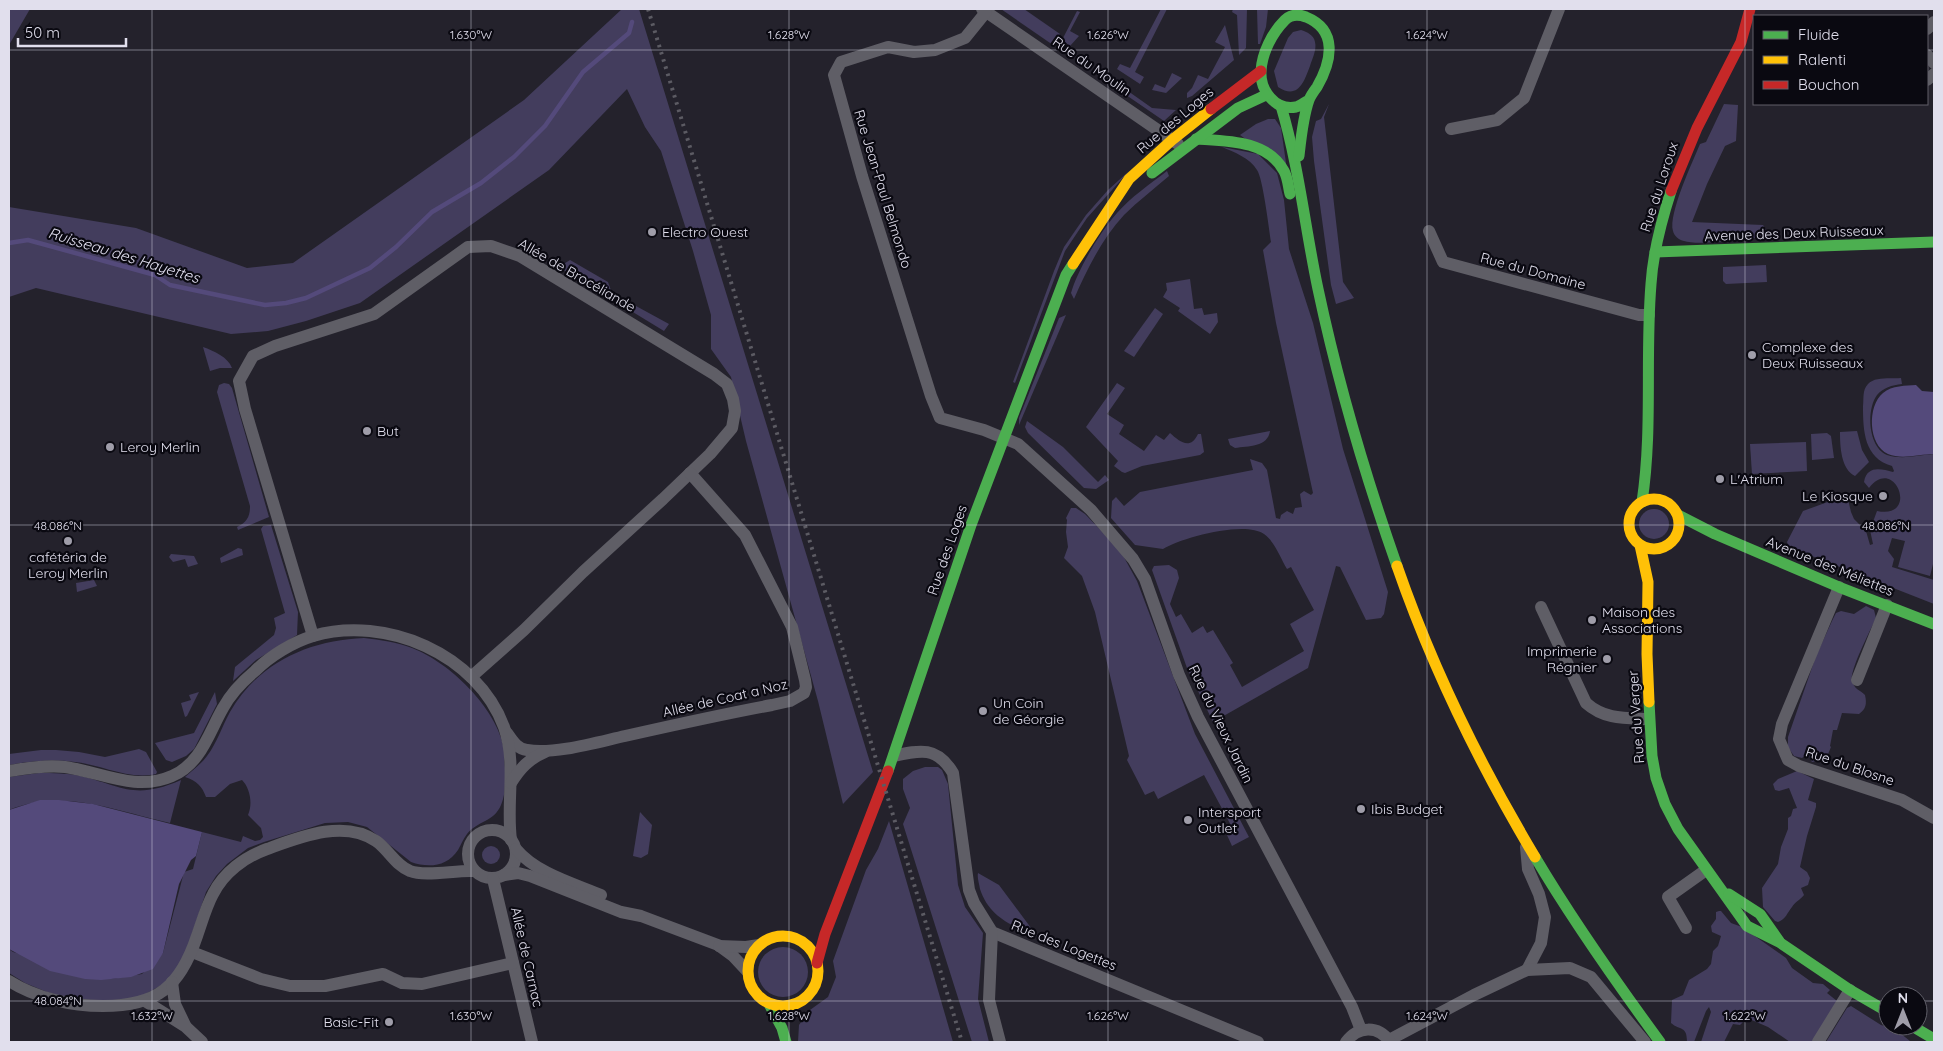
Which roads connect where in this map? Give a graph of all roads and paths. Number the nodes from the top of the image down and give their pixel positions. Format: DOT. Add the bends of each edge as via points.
graph roads {
  1 [pos="1559,9"];
  2 [pos="1750,9"];
  3 [pos="984,10"];
  4 [pos="1301,12"];
  5 [pos="1276,14"];
  6 [pos="1276,28"];
  7 [pos="1261,71"];
  8 [pos="1266,95"];
  9 [pos="1309,100"];
  10 [pos="1281,106"];
  11 [pos="1451,129"];
  12 [pos="1196,139"];
  13 [pos="1172,140"];
  14 [pos="1184,148"];
  15 [pos="1298,175"];
  16 [pos="1117,199"];
  17 [pos="1429,230"];
  18 [pos="1934,242"];
  19 [pos="1309,244"];
  20 [pos="1654,252"];
  21 [pos="1649,314"];
  22 [pos="1004,438"];
  23 [pos="1649,446"];
  24 [pos="690,473"];
  25 [pos="1657,474"];
  26 [pos="1642,502"];
  27 [pos="1678,516"];
  28 [pos="1676,534"];
  29 [pos="1715,534"];
  30 [pos="1640,545"];
  31 [pos="1662,547"];
  32 [pos="1648,582"];
  33 [pos="1839,587"];
  34 [pos="1887,605"];
  35 [pos="1541,607"];
  36 [pos="1934,624"];
  37 [pos="313,636"];
  38 [pos="471,677"];
  39 [pos="1857,680"];
  40 [pos="1649,719"];
  41 [pos="504,729"];
  42 [pos="549,750"];
  43 [pos="894,756"];
  44 [pos="9,771"];
  45 [pos="512,783"];
  46 [pos="1934,818"];
  47 [pos="514,845"];
  48 [pos="1525,845"];
  49 [pos="1706,870"];
  50 [pos="474,871"];
  51 [pos="499,877"];
  52 [pos="1722,890"];
  53 [pos="641,916"];
  54 [pos="830,923"];
  55 [pos="1686,928"];
  56 [pos="992,932"];
  57 [pos="798,940"];
  58 [pos="1779,942"];
  59 [pos="759,945"];
  60 [pos="718,946"];
  61 [pos="192,952"];
  62 [pos="513,963"];
  63 [pos="817,963"];
  64 [pos="1527,970"];
  65 [pos="747,971"];
  66 [pos="9,981"];
  67 [pos="172,982"];
  68 [pos="1850,990"];
  69 [pos="145,1001"];
  70 [pos="768,1004"];
  71 [pos="1878,1006"];
  72 [pos="793,1014"];
  73 [pos="186,1027"];
  74 [pos="1361,1030"];
  75 [pos="1390,1041"];
  76 [pos="202,1042"];
  77 [pos="532,1042"];
  78 [pos="1000,1042"];
  79 [pos="1258,1042"];
  80 [pos="1346,1042"];
  81 [pos="1645,1042"];
  82 [pos="1660,1042"];
  83 [pos="1818,1042"];
  1 -- 11 [label="street" via="1524,98 1497,120"];
  2 -- 20 [label="street, Rue du Loroux" via="1741,40 1675,179"];
  3 -- 13 [label="street, Rue du Moulin"];
  3 -- 22 [label="street, Rue Jean-Paul Belmondo" via="965,38 935,50 914,52 888,47 841,62 834,75 862,176 940,418"];
  4 -- 6 [label="street"];
  4 -- 9 [label="street" via="1325,28 1330,40 1326,64"];
  5 -- 6 [label="street"];
  6 -- 7 [label="street"];
  7 -- 8 [label="street"];
  7 -- 13 [label="street, Rue des Loges"];
  8 -- 10 [label="street"];
  8 -- 12 [label="street, Rue des Loges" via="1238,108"];
  9 -- 10 [label="street" via="1297,107"];
  9 -- 15 [label="street" via="1300,139"];
  10 -- 15 [label="street"];
  12 -- 14 [label="street, Rue des Loges"];
  12 -- 19 [label="street" via="1252,144 1275,159 1285,172 1292,205"];
  13 -- 14 [label="street, Rue du Moulin"];
  13 -- 16 [label="street, Rue des Loges" via="1130,179"];
  14 -- 16 [label="street, Rue des Loges"];
  15 -- 19 [label="street"];
  16 -- 22 [label="street, Rue des Loges" via="1066,275"];
  17 -- 21 [label="street, Rue du Domaine" via="1443,262"];
  18 -- 20 [label="street, Avenue des Deux Ruisseaux"];
  19 -- 48 [label="street" via="1349,416 1384,536 1445,687"];
  20 -- 21 [label="street, Rue du Loroux"];
  21 -- 23 [label="street, Rue du Loroux"];
  22 -- 43 [label="street, Rue des Loges" via="963,548"];
  22 -- 74 [label="street, Rue du Vieux Jardin" via="1018,444 1091,510 1133,559 1145,579 1179,675 1198,717 1352,1007"];
  23 -- 25 [label="street, Rue du Loroux"];
  23 -- 26 [label="street, Rue du Loroux"];
  24 -- 37 [label="street, Allée de Brocéliande" via="732,428 734,399 727,384 520,256 491,246 468,247 374,314 253,356 239,381"];
  24 -- 38 [label="street, Allée de Brocéliande"];
  24 -- 42 [label="street, Allée de Coat a Noz" via="738,525 749,543 792,627 805,680 804,693 790,700 583,746"];
  26 -- 27 [label="street" via="1663,496"];
  26 -- 30 [label="street" via="1629,520 1632,536"];
  27 -- 28 [label="street"];
  27 -- 29 [label="street, Avenue des Méliettes"];
  28 -- 29 [label="street, Avenue des Méliettes"];
  28 -- 31 [label="street"];
  29 -- 33 [label="street, Avenue des Méliettes"];
  30 -- 31 [label="street"];
  30 -- 32 [label="street, Rue du Verger"];
  31 -- 32 [label="street, Rue du Verger"];
  32 -- 40 [label="street, Rue du Verger"];
  33 -- 34 [label="street, Avenue des Méliettes"];
  33 -- 46 [label="street, Rue du Blosne" via="1782,724 1779,739 1788,760 1799,766 1902,800"];
  34 -- 36 [label="street, Avenue des Méliettes"];
  34 -- 39 [label="street"];
  35 -- 40 [label="street" via="1586,703 1612,718"];
  37 -- 38 [label="street" via="363,631 408,639 445,656"];
  37 -- 44 [label="street" via="273,656 239,686 224,706 202,750 192,762 172,776 138,782 66,767"];
  38 -- 41 [label="street" via="498,714"];
  40 -- 49 [label="street, Rue du Verger" via="1652,756 1664,804"];
  41 -- 42 [label="street, Allée de Coat a Noz" via="520,748"];
  41 -- 45 [label="street"];
  42 -- 45 [label="street, Allée de Coat a Noz" via="529,760"];
  43 -- 54 [label="street, Rue des Loges"];
  43 -- 56 [label="street, Rue des Logettes" via="919,750 936,754 953,773 969,890"];
  45 -- 47 [label="street" via="510,827"];
  47 -- 50 [label="street" via="507,835 495,830 476,835 467,853"];
  47 -- 51 [label="street" via="513,867"];
  47 -- 53 [label="street" via="524,859 553,875 630,907"];
  48 -- 64 [label="street" via="1528,869 1545,917 1541,943"];
  48 -- 82 [label="street" via="1597,958"];
  49 -- 52 [label="street, Rue du Verger"];
  49 -- 55 [label="street" via="1668,897"];
  50 -- 51 [label="street" via="483,877"];
  50 -- 61 [label="street" via="410,871 377,841 355,831 308,836 265,849 244,860 225,876 213,893"];
  51 -- 53 [label="street" via="518,873 530,876 622,912"];
  51 -- 62 [label="street, Allée de Carnac"];
  52 -- 58 [label="street, Rue du Verger" via="1760,914"];
  52 -- 58 [label="street, Rue du Verger" via="1747,926"];
  53 -- 60 [label="street"];
  54 -- 57 [label="street"];
  54 -- 63 [label="street, Rue des Loges"];
  56 -- 78 [label="street" via="989,1000"];
  56 -- 79 [label="street, Rue des Logettes"];
  57 -- 59 [label="street" via="777,936"];
  57 -- 63 [label="street" via="810,949"];
  58 -- 68 [label="street, Rue du Verger"];
  59 -- 60 [label="street"];
  59 -- 65 [label="street" via="750,957"];
  60 -- 65 [label="street"];
  61 -- 62 [label="street" via="244,973 290,986 325,986 383,974 402,983 422,984"];
  61 -- 67 [label="street" via="178,978"];
  62 -- 77 [label="street, Allée de Carnac"];
  63 -- 72 [label="street" via="818,978 812,991"];
  64 -- 75 [label="street"];
  64 -- 81 [label="street" via="1570,968 1591,977"];
  65 -- 70 [label="street" via="755,994"];
  66 -- 69 [label="street" via="40,996 93,1006"];
  67 -- 69 [label="street" via="160,994"];
  67 -- 73 [label="street" via="175,1004"];
  68 -- 71 [label="street, Rue du Verger"];
  68 -- 83 [label="street"];
  69 -- 73 [label="street"];
  70 -- 72 [label="street"];
  70 -- 72 [label="street" via="786,1042"];
  73 -- 76 [label="street"];
  74 -- 75 [label="street" via="1380,1032"];
  74 -- 80 [label="street"];
}
